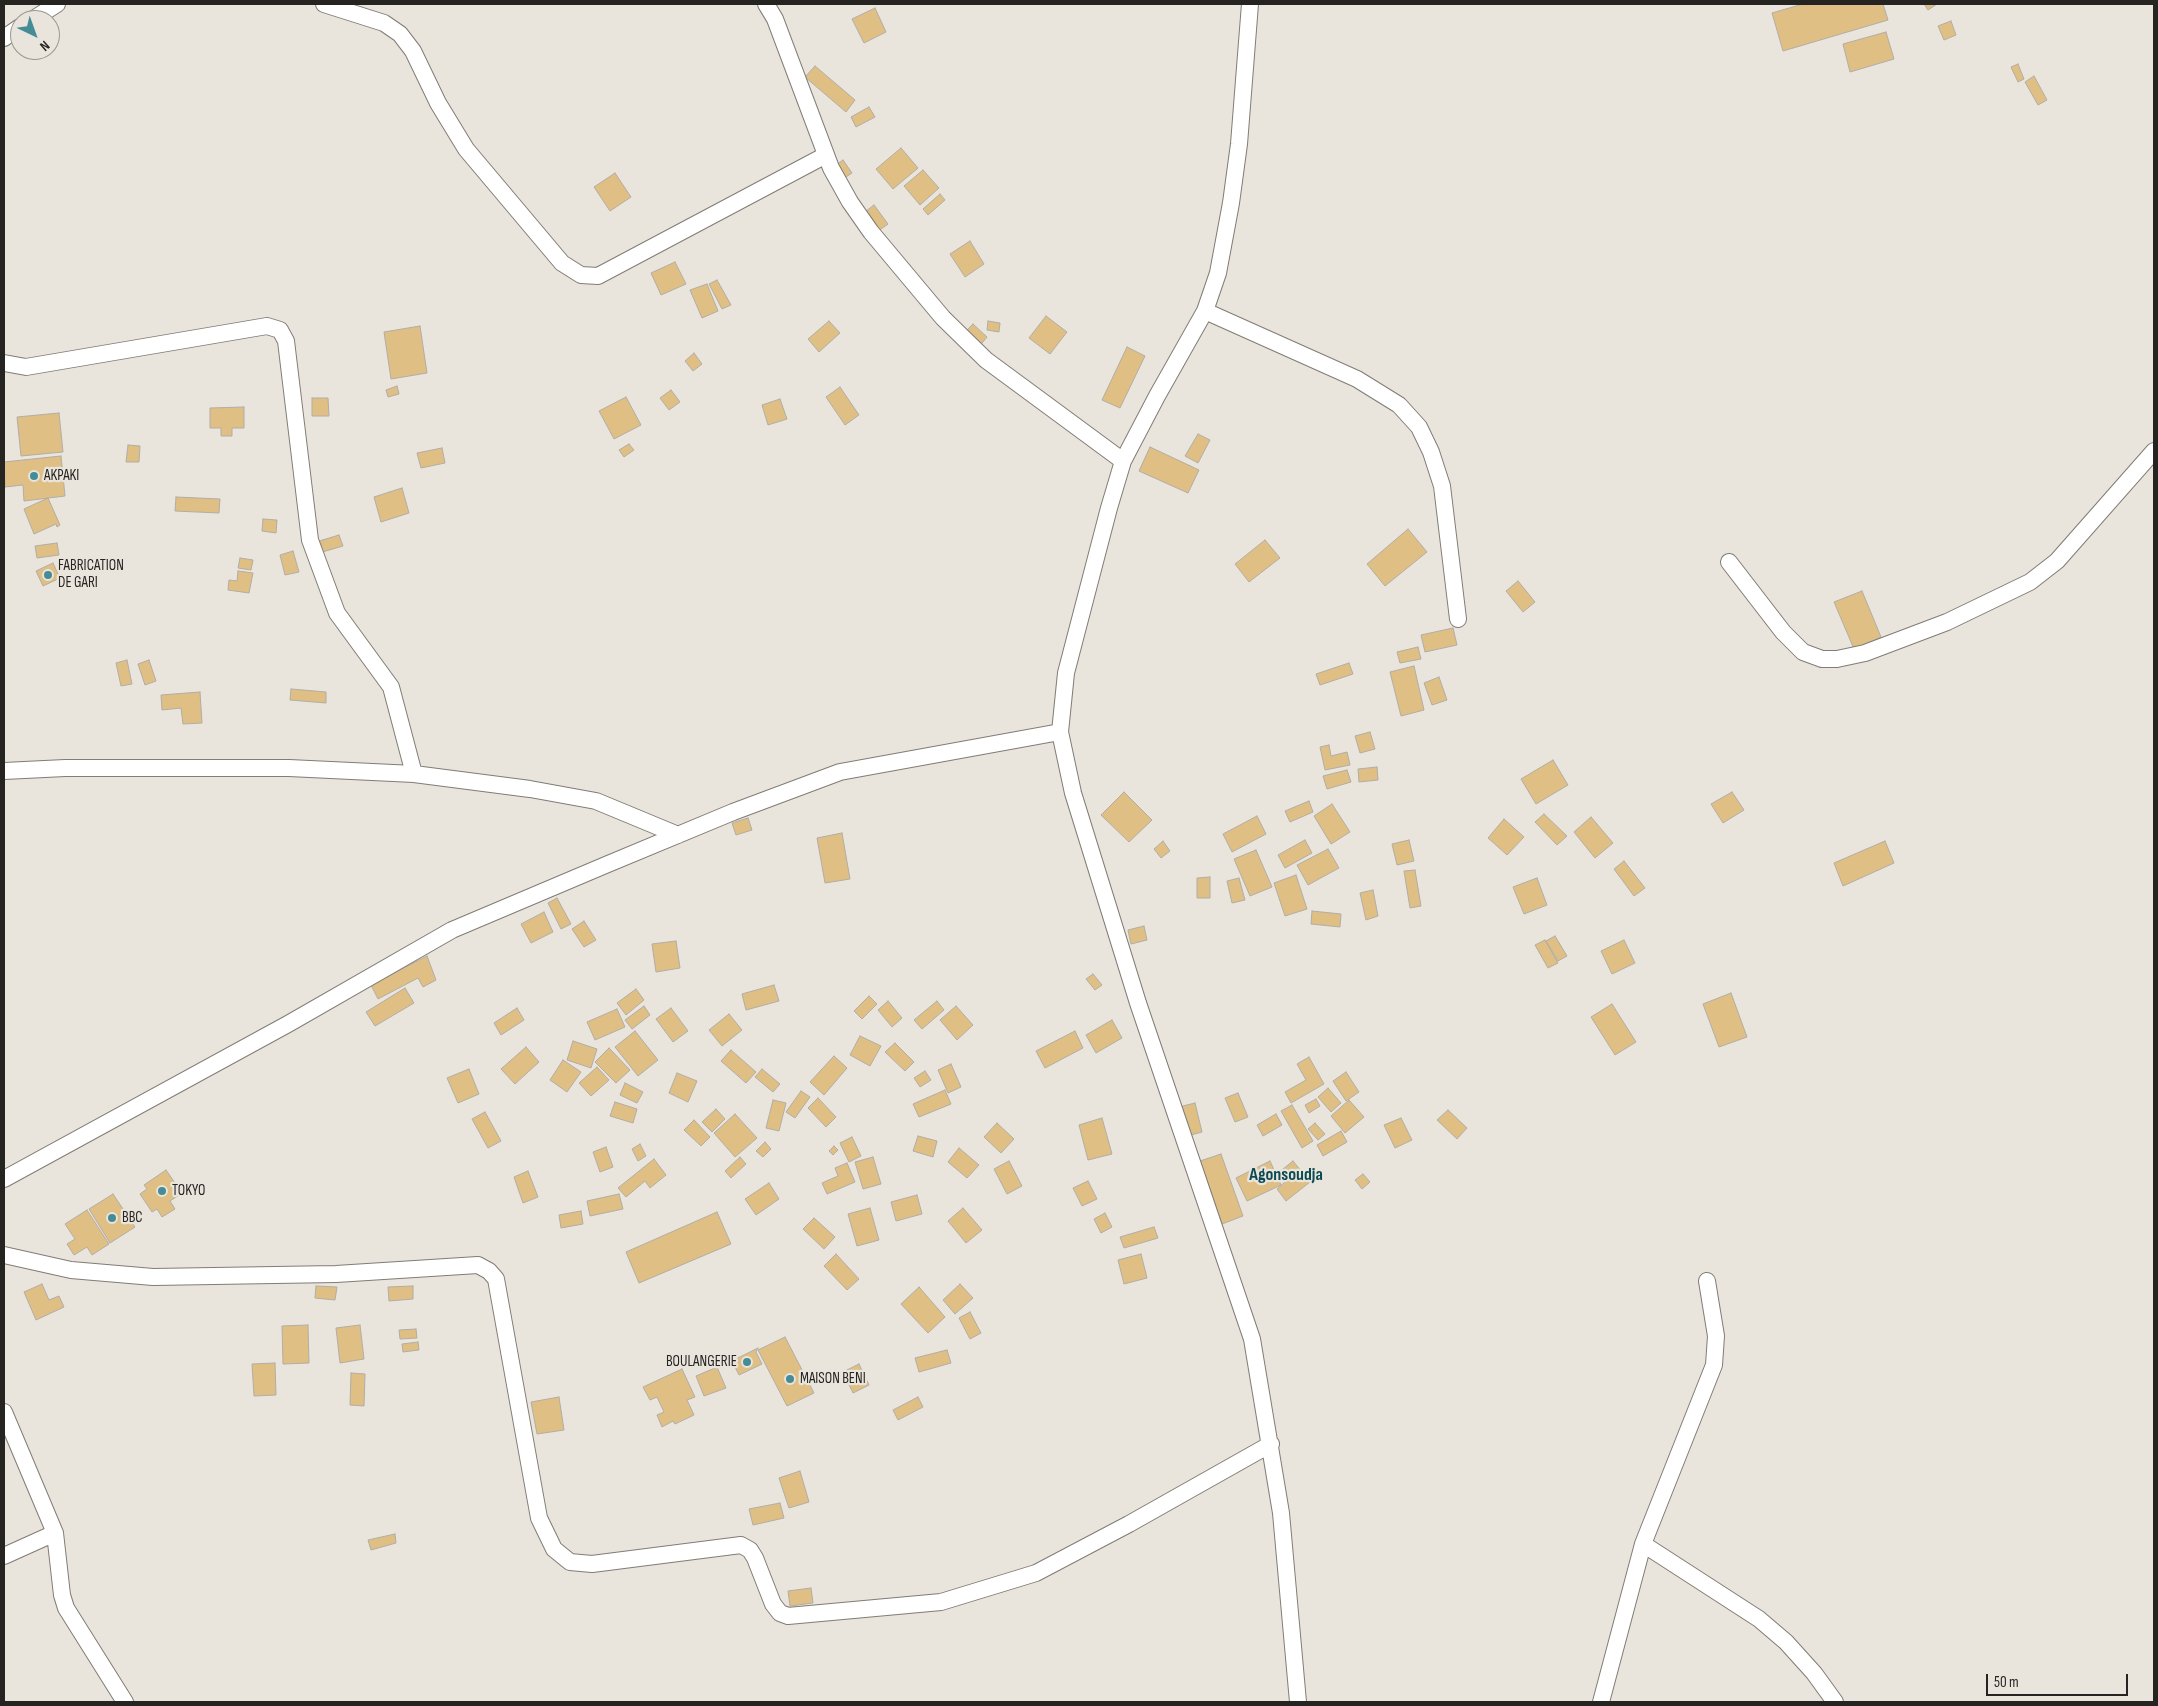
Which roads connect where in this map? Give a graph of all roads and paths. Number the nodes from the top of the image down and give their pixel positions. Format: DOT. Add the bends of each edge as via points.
graph roads {
  1 [pos="324,4"];
  2 [pos="766,4"];
  3 [pos="1250,4"];
  4 [pos="826,155"];
  5 [pos="1205,312"];
  6 [pos="4,362"];
  7 [pos="2154,452"];
  8 [pos="1123,462"];
  9 [pos="1729,562"];
  10 [pos="1458,619"];
  11 [pos="1060,732"];
  12 [pos="4,771"];
  13 [pos="414,774"];
  14 [pos="678,835"];
  15 [pos="4,1179"];
  16 [pos="4,1255"];
  17 [pos="1707,1281"];
  18 [pos="4,1412"];
  19 [pos="1272,1444"];
  20 [pos="55,1533"];
  21 [pos="1643,1544"];
  22 [pos="4,1556"];
  23 [pos="125,1702"];
  24 [pos="1298,1702"];
  25 [pos="1601,1702"];
  26 [pos="1835,1702"];
  1 -- 4 [label="street" via="384,23 400,34 413,51 438,103 466,149 562,263 580,275 598,276"];
  2 -- 4 [label="street" via="775,19"];
  3 -- 5 [label="street" via="1231,204 1218,273"];
  4 -- 8 [label="street" via="837,182 870,232 954,330 986,360"];
  5 -- 8 [label="street"];
  5 -- 10 [label="street" via="1357,379 1399,405 1420,427 1442,486"];
  6 -- 13 [label="street" via="26,367 267,326 280,330 286,341 310,540 337,613 391,687"];
  7 -- 9 [label="street" via="2056,561 2030,582 1947,622 1866,653 1822,659 1803,652 1783,632"];
  8 -- 11 [label="street" via="1066,673"];
  11 -- 14 [label="street" via="840,772"];
  11 -- 19 [label="street" via="1073,793 1135,994 1252,1339"];
  12 -- 13 [label="street" via="289,768"];
  13 -- 14 [label="street" via="596,801"];
  14 -- 15 [label="street" via="452,930"];
  16 -- 19 [label="street" via="71,1270 153,1277 336,1274 478,1265 496,1279 539,1518 554,1549 570,1562 592,1564 741,1545 755,1558 773,1604 780,1613 788,1616 941,1602 1036,1573"];
  17 -- 21 [label="street" via="1716,1336 1714,1365"];
  18 -- 20 [label="street"];
  19 -- 24 [label="street" via="1282,1513"];
  20 -- 22 [label="street"];
  20 -- 23 [label="street" via="66,1608"];
  21 -- 25 [label="street"];
  21 -- 26 [label="street" via="1759,1619 1786,1642"];
}
